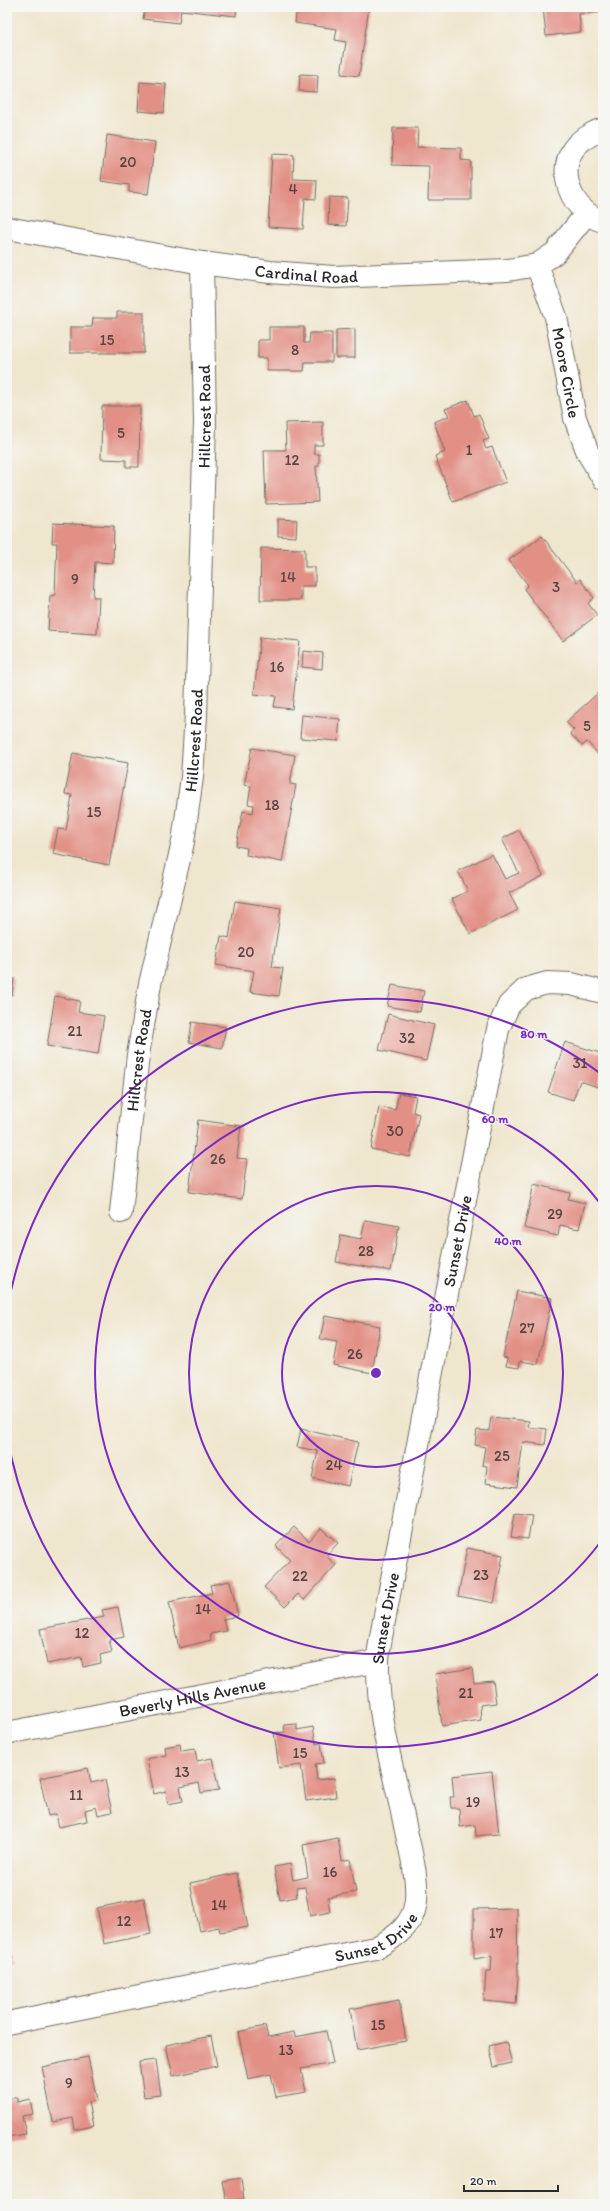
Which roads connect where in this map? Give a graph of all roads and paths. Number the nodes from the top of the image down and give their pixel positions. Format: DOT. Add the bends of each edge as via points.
graph roads {
  1 [pos="603,130"];
  2 [pos="594,217"];
  3 [pos="7,228"];
  4 [pos="202,263"];
  5 [pos="538,265"];
  6 [pos="603,478"];
  7 [pos="603,992"];
  8 [pos="121,1212"];
  9 [pos="378,1661"];
  10 [pos="7,1733"];
  11 [pos="7,2023"];
  1 -- 2 [label="street, Cardinal Road" via="585,137 578,144 569,157 566,178 572,198"];
  2 -- 5 [label="street, Cardinal Road"];
  3 -- 4 [label="street, Cardinal Road"];
  4 -- 5 [label="street, Cardinal Road" via="333,277 508,270"];
  4 -- 8 [label="street, Hillcrest Road" via="205,422 192,777 183,842 150,984 138,1055"];
  5 -- 6 [label="street, Moore Circle" via="556,317 575,418 588,453"];
  7 -- 9 [label="street, Sunset Drive" via="570,984 547,983 526,989 509,1005 498,1029"];
  9 -- 10 [label="street, Beverly Hills Avenue"];
  9 -- 11 [label="street, Sunset Drive" via="378,1689 414,1871 416,1901 409,1922 396,1937 375,1948"];
}
